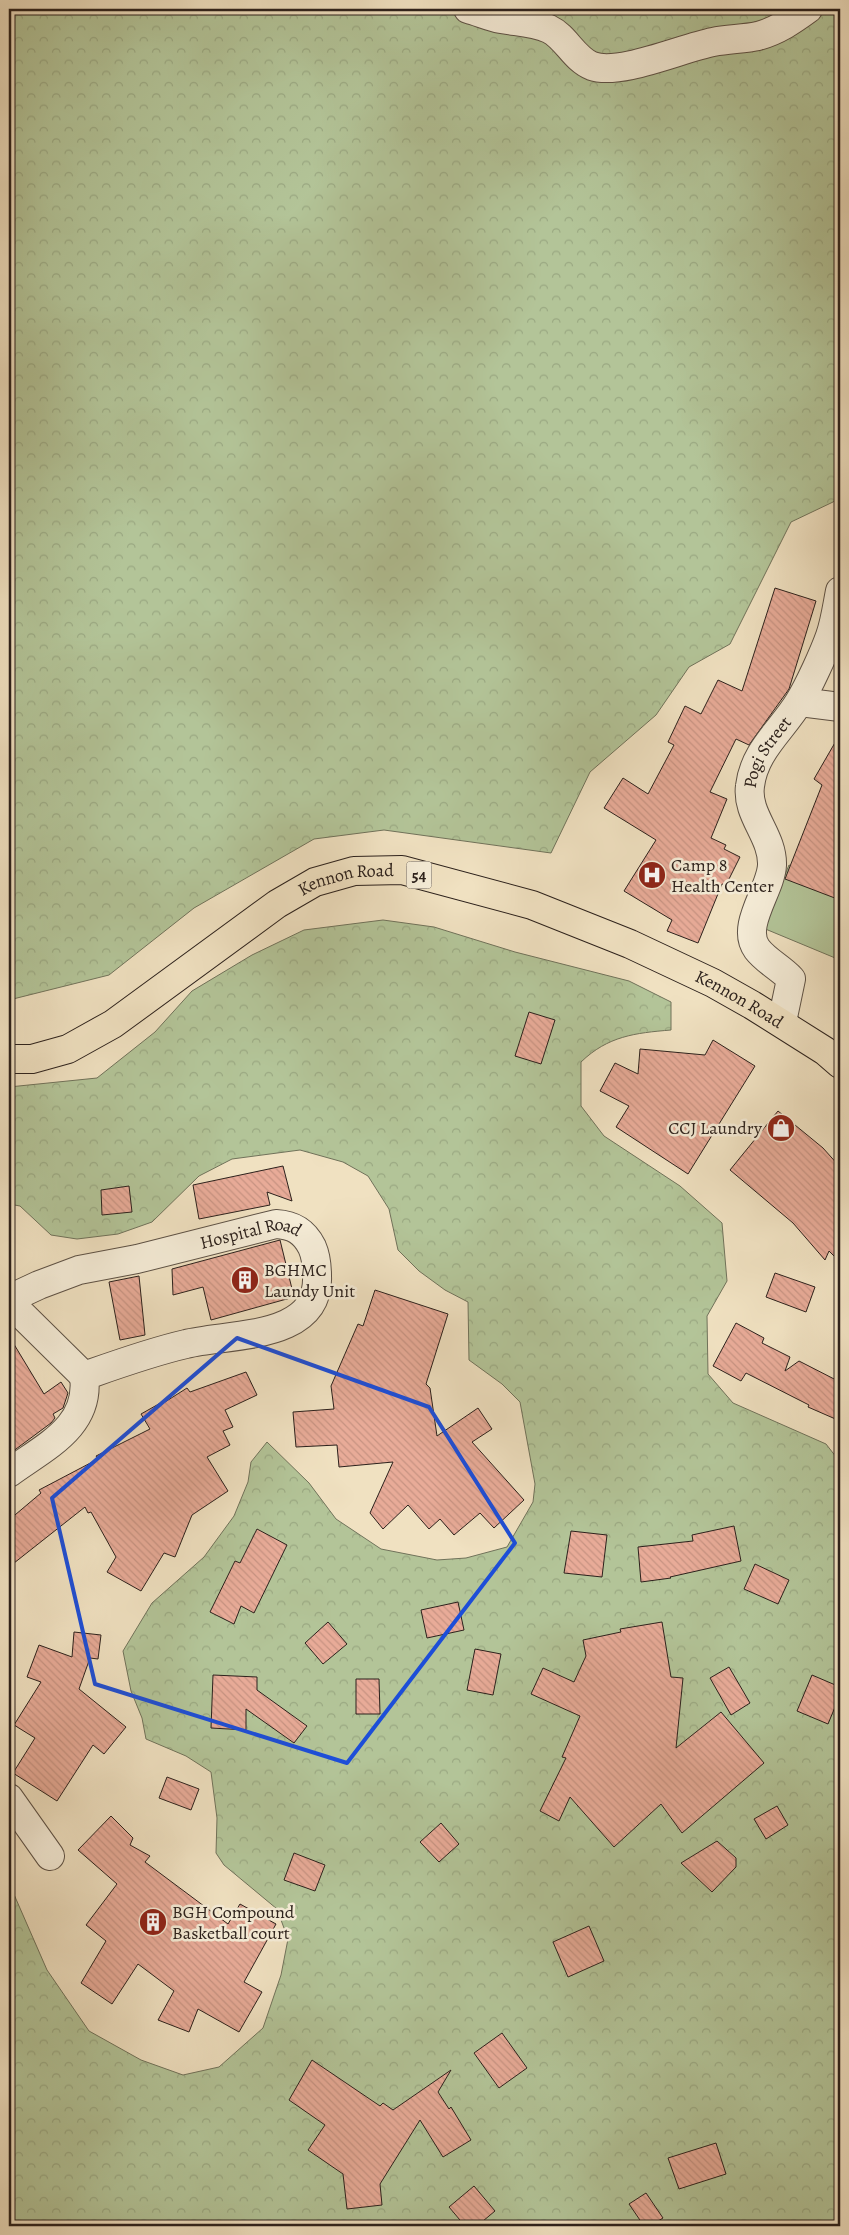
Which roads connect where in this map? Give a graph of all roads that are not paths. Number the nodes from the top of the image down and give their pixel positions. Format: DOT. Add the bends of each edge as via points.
graph roads {
  1 [pos="468,9"];
  2 [pos="808,9"];
  3 [pos="840,592"];
  4 [pos="835,630"];
  5 [pos="800,702"];
  6 [pos="840,707"];
  7 [pos="782,1022"];
  8 [pos="9,1059"];
  9 [pos="840,1064"];
  10 [pos="9,1300"];
  11 [pos="84,1376"];
  12 [pos="9,1473"];
  13 [pos="9,1798"];
  14 [pos="50,1856"];
  1 -- 2 [label="street" via="548,29 560,36 581,59 606,69 712,42 758,36"];
  3 -- 4 [label="street, Pogi Street"];
  4 -- 5 [label="street, Pogi Street"];
  5 -- 6 [label="street"];
  5 -- 7 [label="street, Pogi Street" via="768,743 755,767 749,798 772,859 772,873 754,917 753,936 756,948 791,980"];
  7 -- 8 [label="highway, Kennon Road / 54" via="713,983 647,952 532,906 402,870 354,871 315,882 277,904 113,1024 68,1049 32,1059"];
  7 -- 9 [label="highway, Kennon Road / 54" via="825,1050"];
  10 -- 11 [label="street, Hospital Road"];
  10 -- 11 [label="street, Hospital Road" via="38,1284 78,1270 137,1259 276,1224 290,1225 301,1231 309,1242 315,1254 318,1290 309,1307 297,1318 278,1328 188,1343"];
  11 -- 12 [label="street" via="86,1391 75,1420 65,1432"];
  13 -- 14 [label="street"];
}
